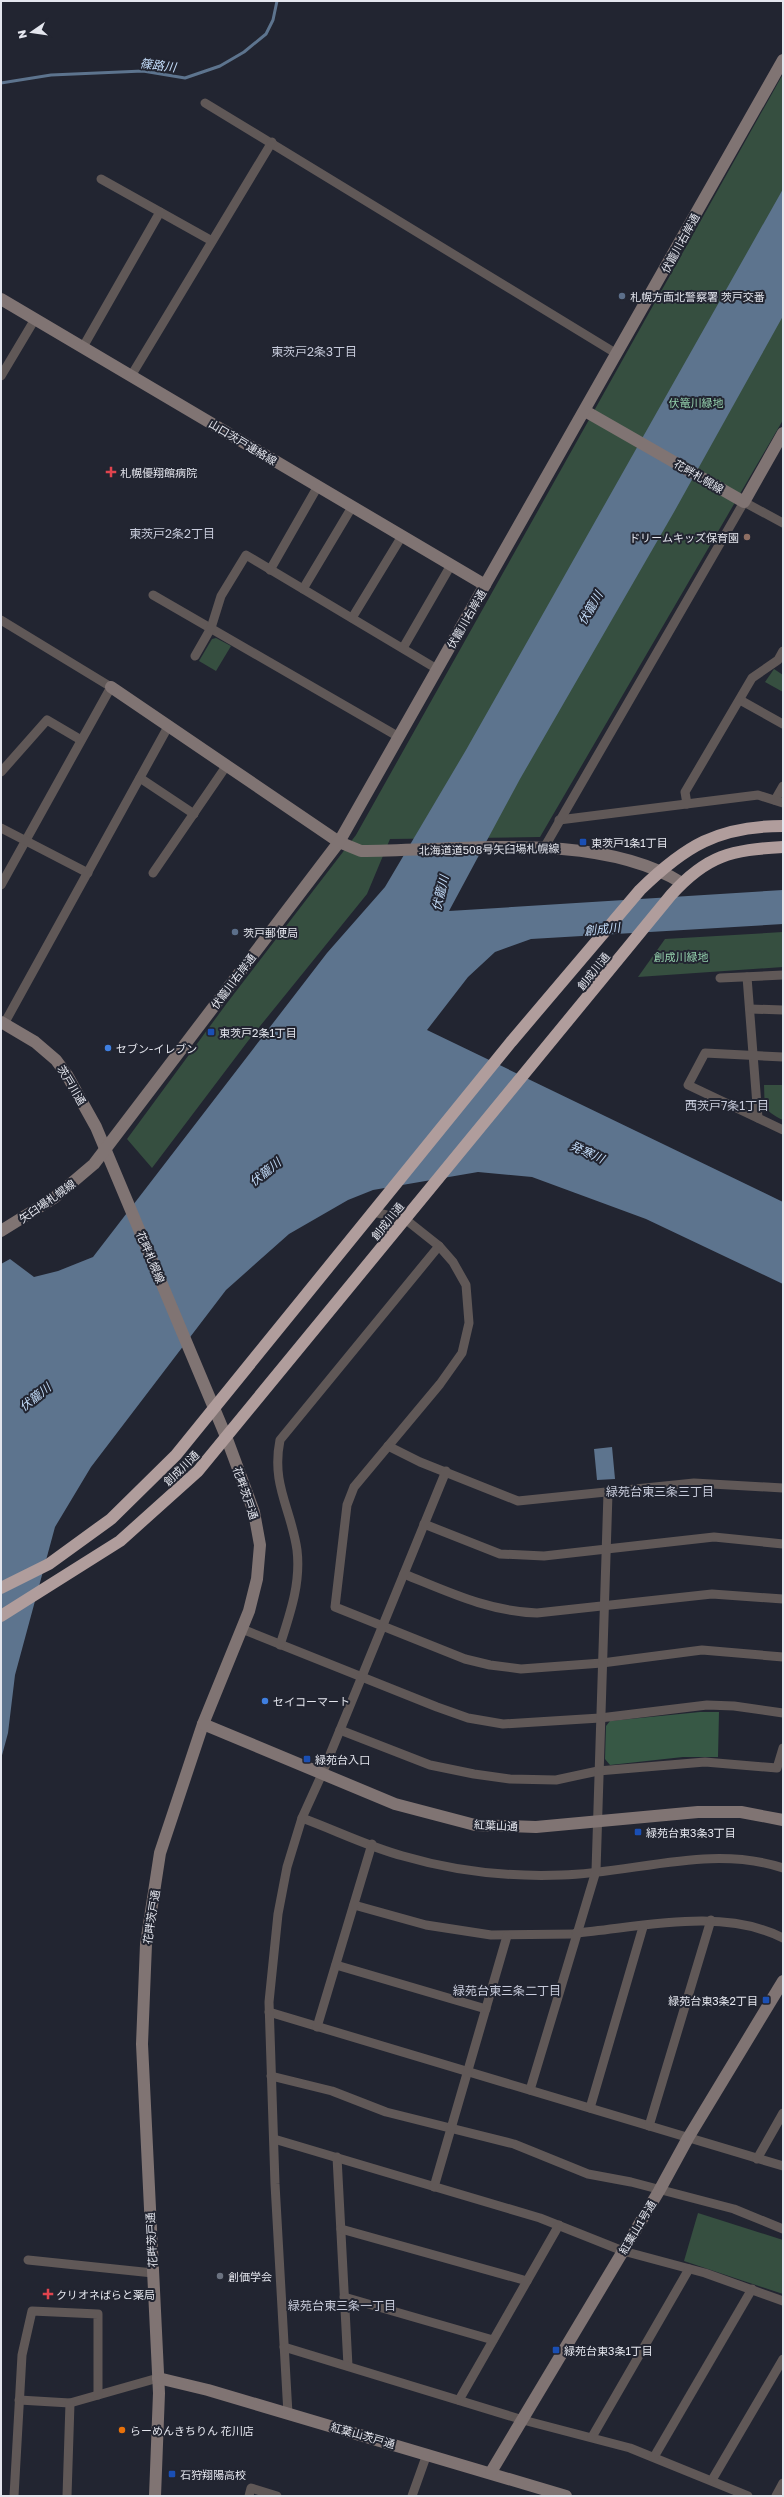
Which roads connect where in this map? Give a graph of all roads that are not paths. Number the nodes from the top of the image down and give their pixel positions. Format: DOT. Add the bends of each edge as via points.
graph roads {
  1 [pos="783,60"];
  2 [pos="205,103"];
  3 [pos="272,142"];
  4 [pos="101,179"];
  5 [pos="160,212"];
  6 [pos="212,241"];
  7 [pos="1,299"];
  8 [pos="35,319"];
  9 [pos="83,347"];
  10 [pos="617,354"];
  11 [pos="1,376"];
  12 [pos="131,376"];
  13 [pos="585,411"];
  14 [pos="783,433"];
  15 [pos="318,486"];
  16 [pos="744,502"];
  17 [pos="352,507"];
  18 [pos="783,523"];
  19 [pos="402,536"];
  20 [pos="451,565"];
  21 [pos="270,570"];
  22 [pos="485,585"];
  23 [pos="303,589"];
  24 [pos="153,595"];
  25 [pos="352,618"];
  26 [pos="1,620"];
  27 [pos="211,628"];
  28 [pos="403,648"];
  29 [pos="783,650"];
  30 [pos="195,656"];
  31 [pos="437,669"];
  32 [pos="111,687"];
  33 [pos="740,700"];
  34 [pos="783,724"];
  35 [pos="169,725"];
  36 [pos="399,737"];
  37 [pos="81,740"];
  38 [pos="227,766"];
  39 [pos="1,772"];
  40 [pos="140,778"];
  41 [pos="783,786"];
  42 [pos="779,802"];
  43 [pos="686,804"];
  44 [pos="194,814"];
  45 [pos="559,820"];
  46 [pos="783,826"];
  47 [pos="1,828"];
  48 [pos="25,841"];
  49 [pos="339,842"];
  50 [pos="783,847"];
  51 [pos="544,848"];
  52 [pos="661,870"];
  53 [pos="88,872"];
  54 [pos="154,873"];
  55 [pos="682,883"];
  56 [pos="1,885"];
  57 [pos="783,975"];
  58 [pos="747,977"];
  59 [pos="720,978"];
  60 [pos="750,1008"];
  61 [pos="783,1010"];
  62 [pos="2,1023"];
  63 [pos="753,1056"];
  64 [pos="783,1057"];
  65 [pos="758,1118"];
  66 [pos="783,1130"];
  67 [pos="105,1149"];
  68 [pos="374,1210"];
  69 [pos="405,1219"];
  70 [pos="1,1231"];
  71 [pos="439,1246"];
  72 [pos="196,1366"];
  73 [pos="214,1409"];
  74 [pos="227,1439"];
  75 [pos="388,1446"];
  76 [pos="446,1471"];
  77 [pos="783,1488"];
  78 [pos="608,1493"];
  79 [pos="424,1524"];
  80 [pos="783,1544"];
  81 [pos="606,1550"];
  82 [pos="404,1574"];
  83 [pos="1,1588"];
  84 [pos="783,1599"];
  85 [pos="604,1607"];
  86 [pos="1,1616"];
  87 [pos="382,1626"];
  88 [pos="242,1629"];
  89 [pos="280,1645"];
  90 [pos="783,1657"];
  91 [pos="602,1663"];
  92 [pos="361,1678"];
  93 [pos="783,1713"];
  94 [pos="600,1718"];
  95 [pos="203,1724"];
  96 [pos="340,1730"];
  97 [pos="783,1748"];
  98 [pos="598,1771"];
  99 [pos="322,1774"];
  100 [pos="302,1818"];
  101 [pos="783,1820"];
  102 [pos="596,1822"];
  103 [pos="372,1844"];
  104 [pos="783,1868"];
  105 [pos="596,1871"];
  106 [pos="354,1905"];
  107 [pos="711,1920"];
  108 [pos="643,1927"];
  109 [pos="576,1934"];
  110 [pos="507,1936"];
  111 [pos="783,1938"];
  112 [pos="336,1965"];
  113 [pos="783,1981"];
  114 [pos="486,2008"];
  115 [pos="269,2012"];
  116 [pos="317,2027"];
  117 [pos="468,2072"];
  118 [pos="271,2076"];
  119 [pos="530,2090"];
  120 [pos="590,2108"];
  121 [pos="783,2113"];
  122 [pos="649,2126"];
  123 [pos="450,2129"];
  124 [pos="688,2138"];
  125 [pos="274,2139"];
  126 [pos="337,2157"];
  127 [pos="757,2159"];
  128 [pos="783,2166"];
  129 [pos="434,2187"];
  130 [pos="659,2191"];
  131 [pos="559,2225"];
  132 [pos="341,2229"];
  133 [pos="783,2229"];
  134 [pos="623,2251"];
  135 [pos="28,2260"];
  136 [pos="689,2269"];
  137 [pos="153,2273"];
  138 [pos="527,2281"];
  139 [pos="752,2289"];
  140 [pos="344,2297"];
  141 [pos="783,2301"];
  142 [pos="493,2340"];
  143 [pos="284,2347"];
  144 [pos="783,2359"];
  145 [pos="348,2366"];
  146 [pos="158,2378"];
  147 [pos="98,2395"];
  148 [pos="19,2400"];
  149 [pos="459,2400"];
  150 [pos="70,2403"];
  151 [pos="288,2414"];
  152 [pos="524,2420"];
  153 [pos="592,2437"];
  154 [pos="427,2454"];
  155 [pos="654,2457"];
  156 [pos="491,2472"];
  157 [pos="712,2480"];
  158 [pos="783,2483"];
  159 [pos="14,2496"];
  160 [pos="67,2496"];
  161 [pos="155,2496"];
  162 [pos="248,2496"];
  163 [pos="277,2496"];
  164 [pos="412,2496"];
  165 [pos="566,2496"];
  166 [pos="748,2496"];
  167 [pos="776,2496"];
  1 -- 10 [label="main road, 伏籠川右岸通"];
  2 -- 3 [label="street"];
  3 -- 6 [label="street"];
  3 -- 10 [label="street"];
  4 -- 5 [label="street"];
  5 -- 6 [label="street"];
  5 -- 9 [label="street"];
  6 -- 12 [label="street"];
  7 -- 8 [label="main road, 山口茨戸連絡線"];
  8 -- 9 [label="main road, 山口茨戸連絡線"];
  8 -- 11 [label="street"];
  9 -- 12 [label="main road, 山口茨戸連絡線"];
  10 -- 13 [label="main road, 伏籠川右岸通"];
  12 -- 15 [label="main road, 山口茨戸連絡線"];
  13 -- 16 [label="main road, 花畔札幌線"];
  13 -- 22 [label="main road, 伏籠川右岸通"];
  14 -- 16 [label="main road"];
  15 -- 17 [label="main road, 山口茨戸連絡線"];
  15 -- 21 [label="street"];
  16 -- 18 [label="street"];
  16 -- 45 [label="street"];
  17 -- 19 [label="main road, 山口茨戸連絡線"];
  17 -- 23 [label="street"];
  19 -- 20 [label="main road, 山口茨戸連絡線"];
  19 -- 25 [label="street"];
  20 -- 22 [label="main road, 山口茨戸連絡線"];
  20 -- 28 [label="street"];
  21 -- 23 [label="street"];
  21 -- 27 [label="street" via="246,555 221,596"];
  22 -- 31 [label="main road, 伏籠川右岸通"];
  23 -- 25 [label="street"];
  24 -- 27 [label="street"];
  25 -- 28 [label="street"];
  26 -- 32 [label="street"];
  27 -- 30 [label="street"];
  27 -- 36 [label="street"];
  28 -- 31 [label="street"];
  29 -- 33 [label="street" via="778,660 752,678"];
  31 -- 36 [label="main road, 伏籠川右岸通"];
  32 -- 35 [label="main road, 北海道道508号矢臼場札幌線"];
  32 -- 37 [label="street"];
  33 -- 34 [label="street"];
  33 -- 43 [label="street" via="685,792"];
  35 -- 38 [label="main road, 北海道道508号矢臼場札幌線"];
  35 -- 40 [label="street"];
  36 -- 49 [label="main road, 伏籠川右岸通"];
  37 -- 39 [label="street" via="47,720"];
  37 -- 48 [label="street"];
  38 -- 44 [label="street"];
  38 -- 49 [label="main road, 北海道道508号矢臼場札幌線"];
  40 -- 44 [label="street"];
  40 -- 53 [label="street"];
  41 -- 42 [label="street"];
  42 -- 43 [label="street" via="758,795"];
  43 -- 45 [label="street"];
  44 -- 54 [label="street"];
  45 -- 51 [label="street"];
  46 -- 52 [label="highway, 創成川通" via="742,828 715,835 680,854"];
  47 -- 48 [label="street"];
  48 -- 53 [label="street"];
  48 -- 56 [label="street"];
  49 -- 51 [label="main road, 北海道道508号矢臼場札幌線" via="361,851"];
  49 -- 67 [label="main road, 伏籠川右岸通"];
  50 -- 55 [label="highway, 創成川通" via="731,852 693,872"];
  51 -- 52 [label="main road, 北海道道508号矢臼場札幌線" via="594,853"];
  52 -- 55 [label="main road, 北海道道508号矢臼場札幌線"];
  52 -- 68 [label="highway, 創成川通" via="640,890 511,1042"];
  53 -- 62 [label="street"];
  55 -- 69 [label="highway, 創成川通"];
  57 -- 58 [label="street"];
  58 -- 59 [label="street"];
  58 -- 60 [label="street"];
  60 -- 61 [label="street"];
  60 -- 63 [label="street"];
  62 -- 67 [label="main road, 茨戸川通" via="35,1042 56,1060 96,1127"];
  63 -- 64 [label="street"];
  63 -- 65 [label="street"];
  63 -- 65 [label="street" via="705,1053 688,1085"];
  65 -- 66 [label="street"];
  67 -- 70 [label="main road, 矢臼場札幌線" via="74,1183"];
  67 -- 72 [label="main road, 花畔札幌線"];
  68 -- 69 [label="street"];
  68 -- 73 [label="highway, 創成川通"];
  69 -- 71 [label="street"];
  69 -- 74 [label="highway, 創成川通"];
  71 -- 75 [label="street" via="453,1262 466,1285 469,1323 462,1353 440,1384"];
  71 -- 89 [label="street" via="280,1440 276,1471 292,1530 297,1564 294,1599"];
  72 -- 73 [label="main road, 花畔茨戸通"];
  73 -- 74 [label="main road, 花畔茨戸通"];
  73 -- 83 [label="highway, 創成川通" via="176,1455 111,1518 49,1564"];
  74 -- 86 [label="highway, 創成川通" via="198,1471 120,1541"];
  74 -- 88 [label="main road, 花畔茨戸通" via="254,1512 260,1544 257,1579"];
  75 -- 76 [label="street" via="420,1462"];
  75 -- 87 [label="street" via="354,1487 347,1505 335,1607"];
  76 -- 78 [label="street" via="518,1501"];
  76 -- 79 [label="street"];
  77 -- 78 [label="street" via="694,1483"];
  78 -- 81 [label="street"];
  79 -- 81 [label="street" via="500,1554 544,1556"];
  79 -- 82 [label="street"];
  80 -- 81 [label="street" via="714,1537"];
  81 -- 85 [label="street"];
  82 -- 85 [label="street" via="483,1606 516,1612 537,1613"];
  82 -- 87 [label="street"];
  84 -- 85 [label="street" via="712,1594"];
  85 -- 91 [label="street"];
  87 -- 91 [label="street" via="465,1659 490,1665 521,1668"];
  87 -- 92 [label="street"];
  88 -- 89 [label="street"];
  88 -- 95 [label="main road, 花畔茨戸通"];
  89 -- 92 [label="street"];
  90 -- 91 [label="street" via="702,1650"];
  91 -- 94 [label="street"];
  92 -- 94 [label="street" via="468,1718 503,1724"];
  92 -- 96 [label="street"];
  93 -- 94 [label="street" via="707,1705"];
  94 -- 98 [label="street"];
  95 -- 99 [label="main road, 紅葉山通"];
  95 -- 137 [label="main road, 花畔茨戸通" via="160,1853 146,1944 142,2044"];
  96 -- 98 [label="street" via="430,1765 474,1774 510,1779 556,1780"];
  96 -- 99 [label="street"];
  97 -- 98 [label="street" via="777,1768 705,1762"];
  98 -- 102 [label="street"];
  99 -- 100 [label="street"];
  99 -- 102 [label="main road, 紅葉山通" via="395,1804 475,1825 536,1827"];
  100 -- 103 [label="street"];
  100 -- 115 [label="street" via="287,1867 278,1914"];
  101 -- 102 [label="main road, 紅葉山通" via="741,1812 705,1812"];
  102 -- 105 [label="street"];
  103 -- 105 [label="street" via="403,1856 488,1872 541,1876"];
  103 -- 106 [label="street"];
  104 -- 105 [label="street" via="740,1859 700,1859"];
  105 -- 109 [label="street"];
  106 -- 110 [label="street" via="426,1925"];
  106 -- 112 [label="street"];
  107 -- 108 [label="street"];
  107 -- 111 [label="street" via="744,1924"];
  107 -- 122 [label="street"];
  108 -- 109 [label="street"];
  108 -- 120 [label="street"];
  109 -- 110 [label="street"];
  109 -- 119 [label="street"];
  110 -- 114 [label="street"];
  112 -- 114 [label="street"];
  112 -- 116 [label="street"];
  113 -- 124 [label="main road, 紅葉山1号通"];
  114 -- 117 [label="street"];
  115 -- 116 [label="street"];
  115 -- 118 [label="street"];
  116 -- 117 [label="street"];
  117 -- 119 [label="street"];
  117 -- 123 [label="street"];
  118 -- 123 [label="street" via="332,2091 386,2112"];
  118 -- 125 [label="street"];
  119 -- 120 [label="street"];
  120 -- 122 [label="street"];
  121 -- 127 [label="street"];
  122 -- 124 [label="street"];
  123 -- 129 [label="street"];
  123 -- 130 [label="street" via="514,2144 588,2174 631,2182"];
  124 -- 127 [label="street"];
  124 -- 130 [label="main road, 紅葉山1号通"];
  125 -- 126 [label="street"];
  125 -- 143 [label="street"];
  126 -- 129 [label="street"];
  126 -- 132 [label="street"];
  127 -- 128 [label="street"];
  129 -- 131 [label="street"];
  130 -- 133 [label="street" via="734,2209"];
  130 -- 134 [label="main road, 紅葉山1号通"];
  131 -- 134 [label="street"];
  131 -- 138 [label="street"];
  132 -- 138 [label="street"];
  132 -- 140 [label="street"];
  134 -- 136 [label="street"];
  134 -- 152 [label="main road, 紅葉山1号通"];
  135 -- 137 [label="street"];
  136 -- 139 [label="street"];
  136 -- 153 [label="street"];
  137 -- 146 [label="main road, 花畔茨戸通"];
  138 -- 142 [label="street"];
  139 -- 141 [label="street"];
  139 -- 155 [label="street"];
  140 -- 142 [label="street"];
  140 -- 145 [label="street"];
  142 -- 149 [label="street"];
  143 -- 145 [label="street"];
  143 -- 151 [label="street"];
  144 -- 157 [label="street"];
  145 -- 149 [label="street"];
  146 -- 147 [label="street"];
  146 -- 151 [label="main road, 紅葉山茨戸通"];
  146 -- 161 [label="main road, 花畔茨戸通"];
  147 -- 148 [label="street" via="98,2314 32,2311 22,2355"];
  147 -- 150 [label="street"];
  148 -- 150 [label="street"];
  148 -- 159 [label="street"];
  149 -- 152 [label="street"];
  150 -- 160 [label="street"];
  151 -- 154 [label="main road, 紅葉山茨戸通"];
  152 -- 153 [label="street"];
  152 -- 156 [label="main road, 紅葉山1号通"];
  153 -- 155 [label="street"];
  154 -- 156 [label="main road, 紅葉山茨戸通"];
  154 -- 164 [label="street"];
  155 -- 157 [label="street"];
  156 -- 165 [label="main road, 紅葉山茨戸通"];
  157 -- 166 [label="street"];
  158 -- 167 [label="street"];
  162 -- 163 [label="street" via="251,2488"];
}
